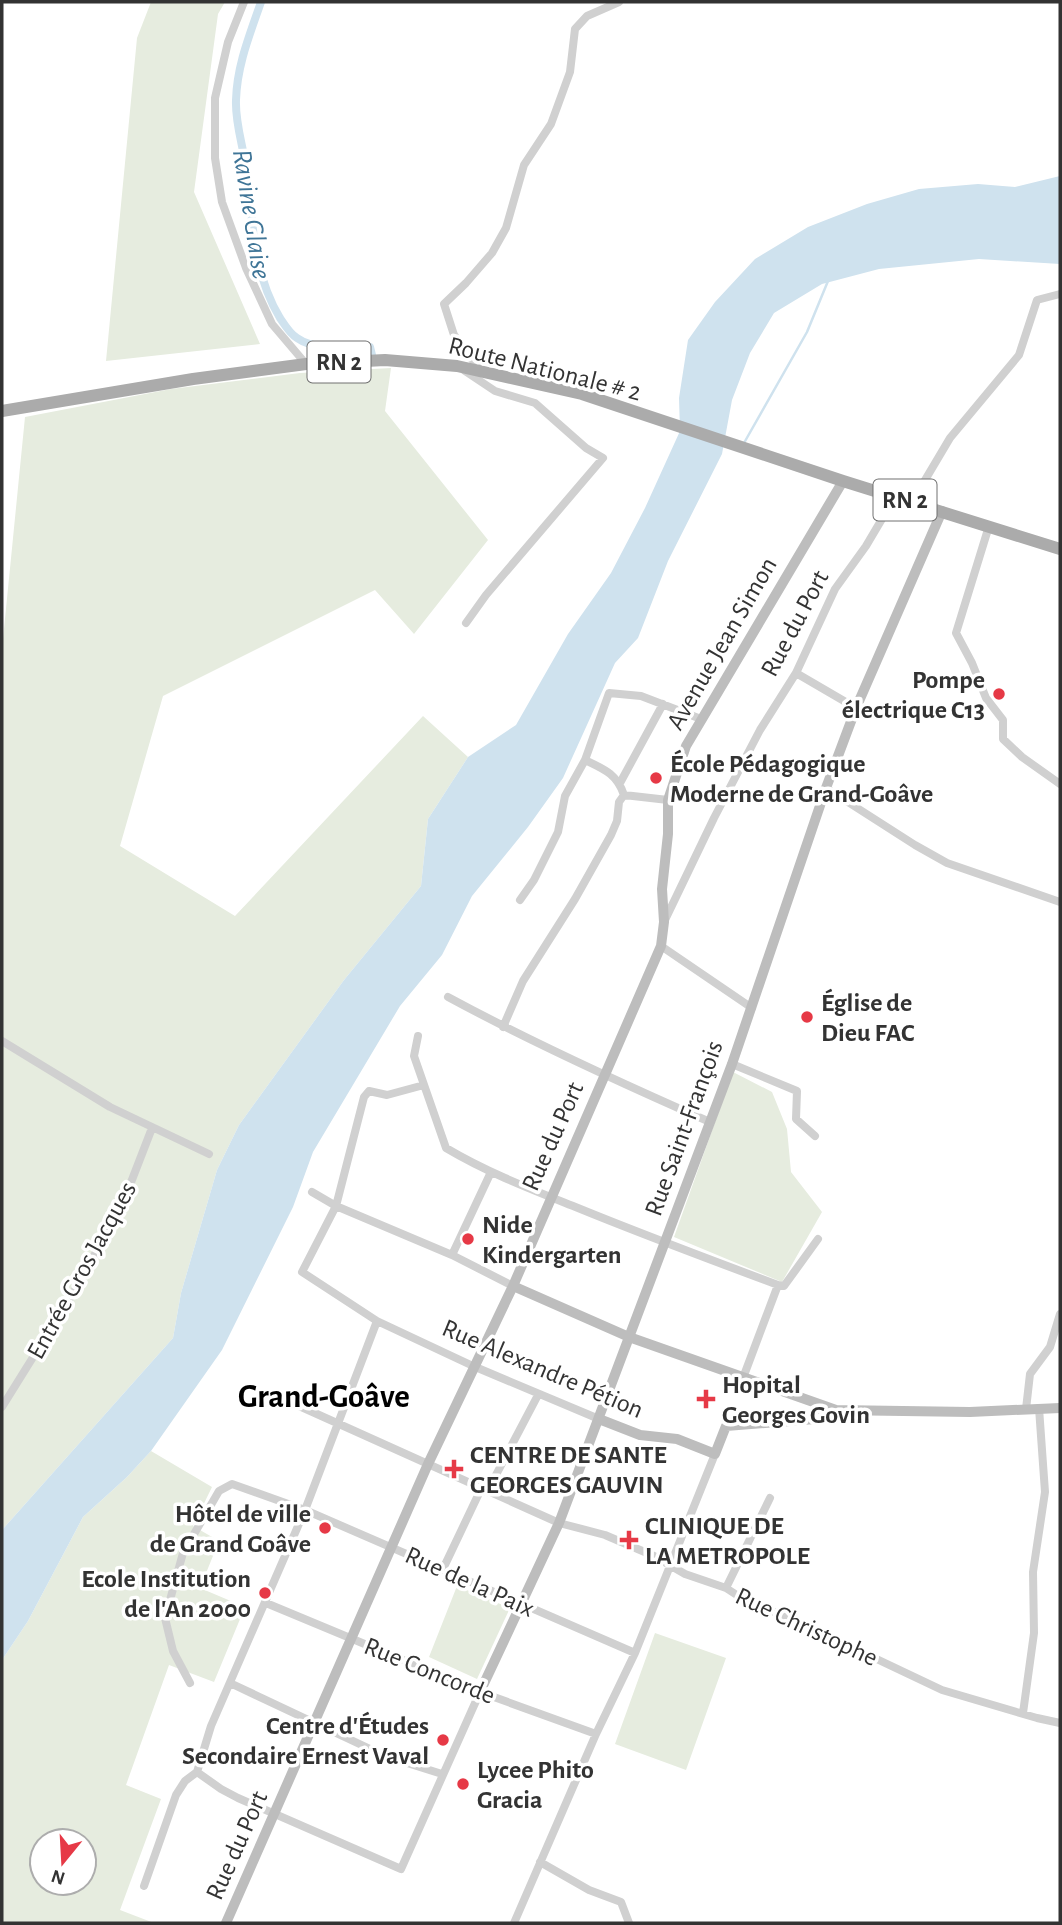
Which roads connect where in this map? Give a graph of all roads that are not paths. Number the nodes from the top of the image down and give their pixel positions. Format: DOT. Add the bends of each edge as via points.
graph roads {
  1 [pos="244,2"];
  2 [pos="619,2"];
  3 [pos="1060,294"];
  4 [pos="306,364"];
  5 [pos="457,366"];
  6 [pos="480,370"];
  7 [pos="2,411"];
  8 [pos="843,481"];
  9 [pos="895,497"];
  10 [pos="912,502"];
  11 [pos="942,511"];
  12 [pos="989,526"];
  13 [pos="1060,549"];
  14 [pos="466,623"];
  15 [pos="796,673"];
  16 [pos="663,704"];
  17 [pos="856,708"];
  18 [pos="701,719"];
  19 [pos="585,760"];
  20 [pos="620,783"];
  21 [pos="1060,784"];
  22 [pos="826,788"];
  23 [pos="624,795"];
  24 [pos="668,800"];
  25 [pos="520,900"];
  26 [pos="1060,902"];
  27 [pos="664,922"];
  28 [pos="661,946"];
  29 [pos="448,997"];
  30 [pos="752,1008"];
  31 [pos="503,1027"];
  32 [pos="418,1036"];
  33 [pos="2,1041"];
  34 [pos="732,1064"];
  35 [pos="604,1075"];
  36 [pos="424,1085"];
  37 [pos="710,1122"];
  38 [pos="152,1128"];
  39 [pos="815,1136"];
  40 [pos="209,1154"];
  41 [pos="492,1172"];
  42 [pos="312,1192"];
  43 [pos="550,1197"];
  44 [pos="336,1206"];
  45 [pos="818,1239"];
  46 [pos="664,1243"];
  47 [pos="452,1255"];
  48 [pos="778,1285"];
  49 [pos="513,1286"];
  50 [pos="1060,1314"];
  51 [pos="377,1321"];
  52 [pos="629,1337"];
  53 [pos="473,1366"];
  54 [pos="743,1377"];
  55 [pos="538,1395"];
  56 [pos="288,1401"];
  57 [pos="2,1407"];
  58 [pos="1039,1408"];
  59 [pos="1060,1408"];
  60 [pos="1026,1409"];
  61 [pos="836,1410"];
  62 [pos="599,1419"];
  63 [pos="339,1424"];
  64 [pos="715,1454"];
  65 [pos="428,1464"];
  66 [pos="484,1490"];
  67 [pos="770,1498"];
  68 [pos="305,1510"];
  69 [pos="559,1523"];
  70 [pos="392,1547"];
  71 [pos="670,1564"];
  72 [pos="443,1569"];
  73 [pos="726,1588"];
  74 [pos="266,1603"];
  75 [pos="521,1604"];
  76 [pos="353,1638"];
  77 [pos="635,1653"];
  78 [pos="190,1683"];
  79 [pos="230,1683"];
  80 [pos="480,1692"];
  81 [pos="1023,1713"];
  82 [pos="315,1723"];
  83 [pos="1060,1723"];
  84 [pos="596,1734"];
  85 [pos="197,1772"];
  86 [pos="442,1774"];
  87 [pos="274,1813"];
  88 [pos="540,1862"];
  89 [pos="144,1886"];
  90 [pos="226,1923"];
  91 [pos="514,1923"];
  92 [pos="629,1923"];
  1 -- 4 [label="street" via="228,42 215,97 215,158 222,202 272,324"];
  2 -- 6 [label="street" via="587,16 575,29 570,72 551,124 524,165 506,228 492,253 444,304 454,335"];
  3 -- 10 [label="street" via="1037,300 1019,355 950,438"];
  4 -- 5 [label="main road, Route Nationale # 2 / RN 2" via="385,360"];
  4 -- 7 [label="main road, Route Nationale # 2 / RN 2"];
  5 -- 6 [label="main road, Route Nationale # 2 / RN 2"];
  5 -- 14 [label="street" via="495,391 535,403 603,458"];
  6 -- 8 [label="main road, Route Nationale # 2 / RN 2" via="582,394"];
  8 -- 9 [label="main road, Route Nationale # 2 / RN 2"];
  8 -- 18 [label="street, Avenue Jean Simon"];
  9 -- 10 [label="main road, Route Nationale # 2 / RN 2"];
  9 -- 15 [label="street, Rue du Port" via="835,589"];
  10 -- 11 [label="main road, Route Nationale # 2 / RN 2"];
  11 -- 12 [label="main road, Route Nationale # 2 / RN 2"];
  11 -- 17 [label="street, Rue Saint-François"];
  12 -- 13 [label="main road, Route Nationale # 2 / RN 2"];
  12 -- 21 [label="street" via="956,633 986,698 1003,720 1003,739"];
  15 -- 17 [label="street"];
  15 -- 27 [label="street, Rue du Port" via="760,730"];
  16 -- 18 [label="street"];
  16 -- 19 [label="street" via="641,696 608,693"];
  16 -- 20 [label="street"];
  17 -- 22 [label="street, Rue Saint-François"];
  18 -- 24 [label="street, Avenue Jean Simon" via="686,746"];
  19 -- 20 [label="street" via="614,774"];
  19 -- 25 [label="street" via="565,796 558,832"];
  20 -- 23 [label="street"];
  22 -- 26 [label="street" via="947,863"];
  22 -- 30 [label="street, Rue Saint-François"];
  23 -- 24 [label="street"];
  23 -- 31 [label="street" via="611,835 523,981"];
  24 -- 27 [label="street, Avenue Jean Simon"];
  27 -- 28 [label="street, Rue du Port"];
  28 -- 30 [label="street"];
  28 -- 35 [label="street, Rue du Port"];
  29 -- 31 [label="street"];
  30 -- 34 [label="street, Rue Saint-François"];
  31 -- 35 [label="street"];
  32 -- 36 [label="street" via="414,1056"];
  33 -- 38 [label="street"];
  34 -- 37 [label="street, Rue Saint-François"];
  34 -- 39 [label="street" via="797,1091 796,1119"];
  35 -- 37 [label="street"];
  35 -- 43 [label="street, Rue du Port"];
  36 -- 41 [label="street" via="446,1149"];
  36 -- 44 [label="street" via="387,1095 369,1091 364,1097"];
  37 -- 46 [label="street, Rue Saint-François"];
  38 -- 40 [label="street"];
  38 -- 57 [label="street, Entrée Gros Jacques" via="123,1203"];
  41 -- 43 [label="street"];
  41 -- 47 [label="street"];
  42 -- 44 [label="street"];
  43 -- 46 [label="street"];
  43 -- 49 [label="street, Rue du Port"];
  44 -- 47 [label="street"];
  44 -- 51 [label="street, Rue Alexandre Pétion" via="302,1272"];
  45 -- 48 [label="street" via="784,1286"];
  46 -- 48 [label="street"];
  46 -- 52 [label="street, Rue Saint-François"];
  47 -- 49 [label="street"];
  48 -- 54 [label="street"];
  49 -- 52 [label="street"];
  49 -- 53 [label="street, Rue du Port"];
  50 -- 60 [label="street" via="1050,1347 1030,1374"];
  51 -- 53 [label="street, Rue Alexandre Pétion"];
  51 -- 63 [label="street"];
  52 -- 54 [label="street"];
  52 -- 62 [label="street, Rue Saint-François"];
  53 -- 55 [label="street, Rue Alexandre Pétion"];
  53 -- 65 [label="street, Rue du Port"];
  54 -- 61 [label="street"];
  55 -- 62 [label="street, Rue Alexandre Pétion"];
  55 -- 66 [label="street"];
  56 -- 63 [label="street, Rue Christophe"];
  58 -- 59 [label="street"];
  58 -- 60 [label="street"];
  58 -- 81 [label="street" via="1045,1492 1033,1572 1034,1633"];
  60 -- 61 [label="street"];
  61 -- 64 [label="street" via="815,1419 726,1426"];
  62 -- 64 [label="street, Rue Alexandre Pétion"];
  62 -- 69 [label="street, Rue Saint-François"];
  63 -- 65 [label="street, Rue Christophe"];
  63 -- 68 [label="street"];
  64 -- 71 [label="street"];
  65 -- 66 [label="street, Rue Christophe"];
  65 -- 70 [label="street, Rue du Port"];
  66 -- 69 [label="street, Rue Christophe"];
  66 -- 72 [label="street"];
  67 -- 73 [label="street"];
  68 -- 70 [label="street, Rue de la Paix"];
  68 -- 74 [label="street"];
  68 -- 78 [label="street, Rue de la Paix" via="232,1484 219,1491 183,1553 165,1618 173,1651"];
  69 -- 71 [label="street, Rue Christophe" via="605,1535"];
  69 -- 75 [label="street, Rue Saint-François"];
  70 -- 72 [label="street, Rue de la Paix"];
  70 -- 76 [label="street, Rue du Port"];
  71 -- 73 [label="street, Rue Christophe"];
  71 -- 77 [label="street"];
  72 -- 75 [label="street, Rue de la Paix"];
  73 -- 81 [label="street, Rue Christophe" via="736,1597 942,1690"];
  74 -- 76 [label="street, Rue Concorde"];
  74 -- 79 [label="street"];
  75 -- 77 [label="street, Rue de la Paix"];
  75 -- 80 [label="street, Rue Saint-François"];
  76 -- 80 [label="street, Rue Concorde"];
  76 -- 82 [label="street, Rue du Port"];
  77 -- 84 [label="street"];
  79 -- 82 [label="street"];
  79 -- 85 [label="street"];
  80 -- 84 [label="street, Rue Concorde"];
  80 -- 86 [label="street, Rue Saint-François"];
  81 -- 83 [label="street, Rue Christophe"];
  82 -- 86 [label="street" via="385,1756"];
  82 -- 87 [label="street, Rue du Port"];
  84 -- 88 [label="street"];
  85 -- 87 [label="street" via="221,1789"];
  85 -- 89 [label="street" via="176,1795"];
  86 -- 87 [label="street, Rue Saint-François" via="401,1869"];
  87 -- 90 [label="street, Rue du Port"];
  88 -- 91 [label="street"];
  88 -- 92 [label="street" via="621,1902"];
}
